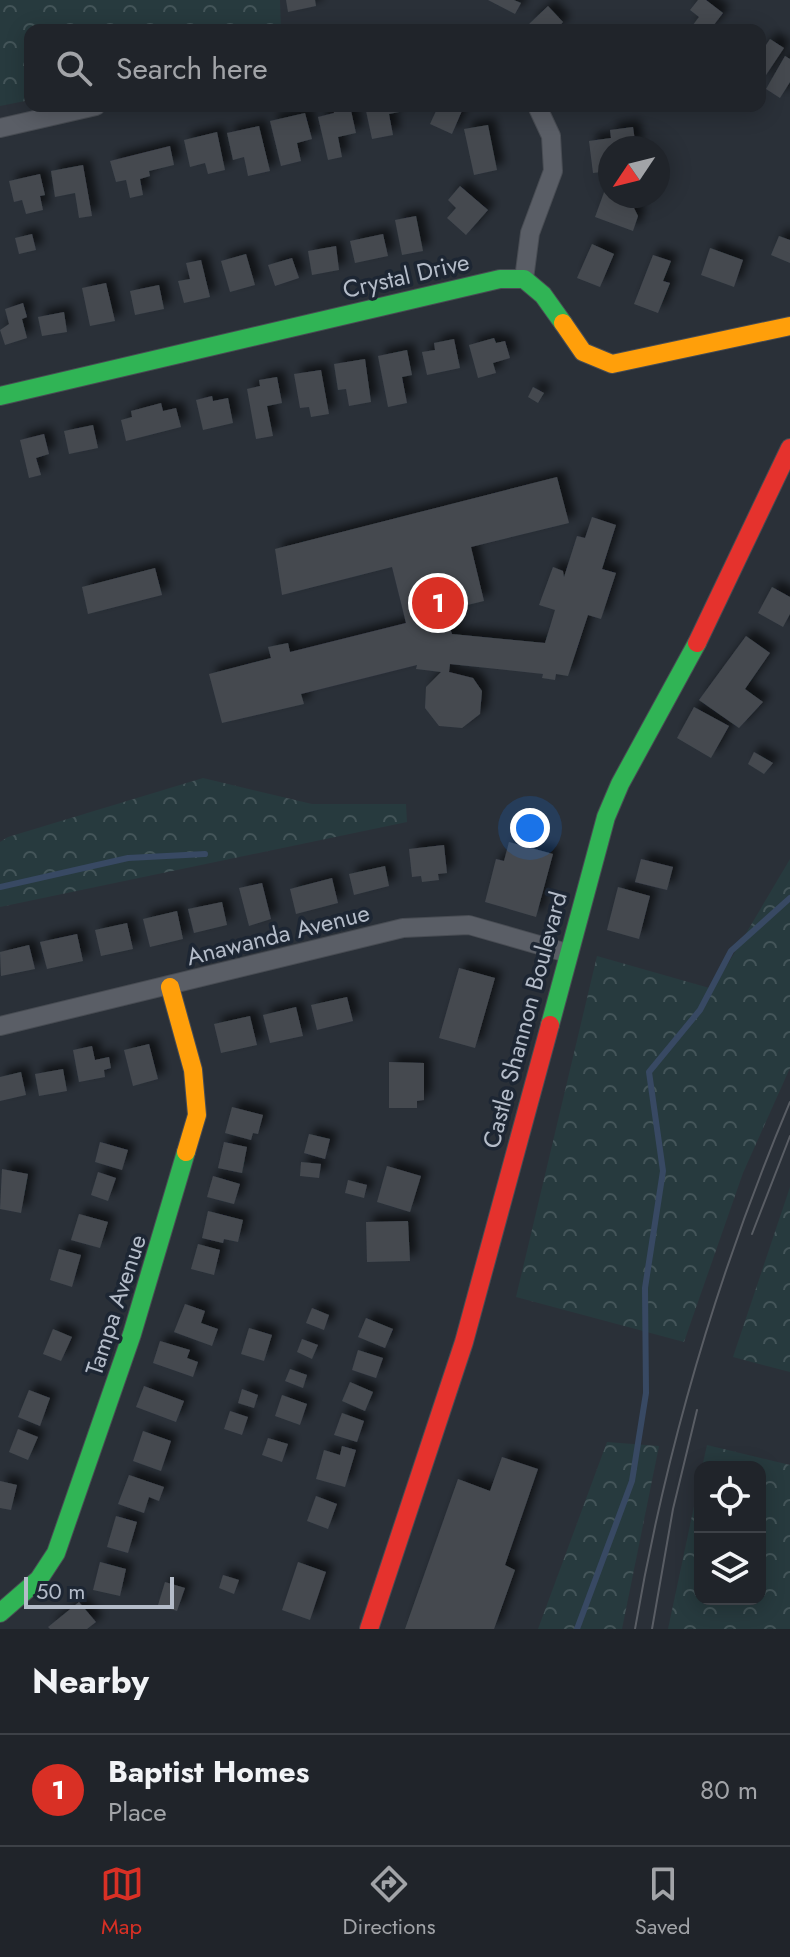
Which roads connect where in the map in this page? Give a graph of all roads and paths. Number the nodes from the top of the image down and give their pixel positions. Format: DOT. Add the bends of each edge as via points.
graph roads {
  1 [pos="70,112"];
  2 [pos="540,112"];
  3 [pos="0,128"];
  4 [pos="524,279"];
  5 [pos="790,326"];
  6 [pos="0,396"];
  7 [pos="790,448"];
  8 [pos="567,953"];
  9 [pos="170,987"];
  10 [pos="0,1026"];
  11 [pos="0,1613"];
  12 [pos="369,1629"];
  1 -- 3 [label="street"];
  2 -- 4 [label="street" via="551,136 553,171 530,233"];
  4 -- 5 [label="street" via="543,295 583,352 612,364"];
  4 -- 6 [label="street, Crystal Drive" via="500,279"];
  7 -- 8 [label="street, Castle Shannon Boulevard" via="715,610 620,784"];
  8 -- 9 [label="street, Anawanda Avenue" via="481,927 442,924 403,928"];
  8 -- 12 [label="street, Castle Shannon Boulevard" via="464,1342"];
  9 -- 10 [label="street, Anawanda Avenue"];
  9 -- 11 [label="street, Tampa Avenue" via="193,1070 197,1115 181,1175 56,1553 39,1579"];
}
